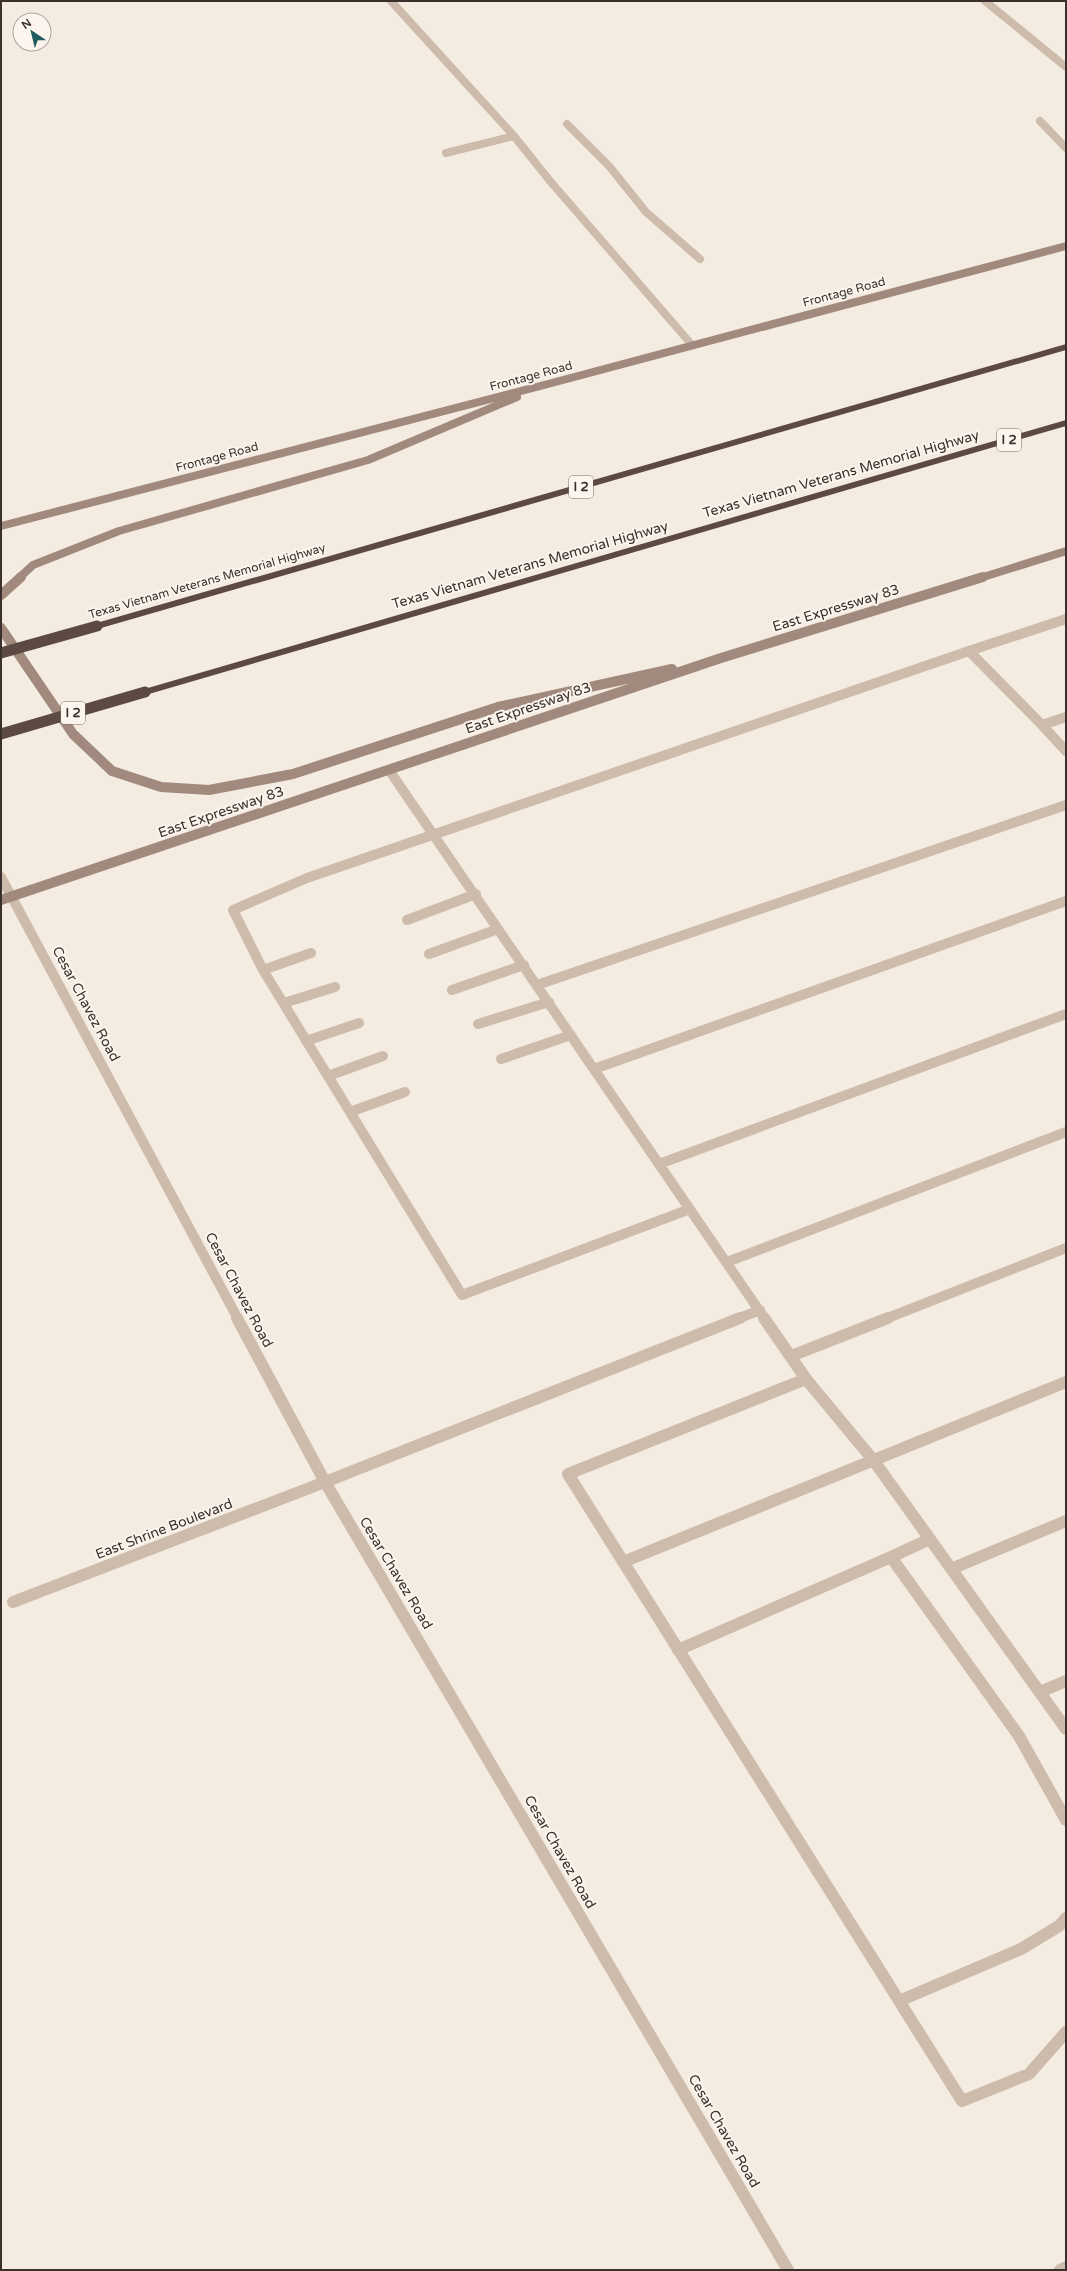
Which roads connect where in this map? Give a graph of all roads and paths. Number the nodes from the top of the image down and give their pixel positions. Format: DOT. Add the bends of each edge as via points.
graph roads {
  1 [pos="391,1"];
  2 [pos="985,1"];
  3 [pos="1066,67"];
  4 [pos="1040,121"];
  5 [pos="566,124"];
  6 [pos="514,136"];
  7 [pos="1066,148"];
  8 [pos="446,153"];
  9 [pos="1066,246"];
  10 [pos="700,259"];
  11 [pos="692,345"];
  12 [pos="1066,347"];
  13 [pos="548,384"];
  14 [pos="1066,423"];
  15 [pos="1066,428"];
  16 [pos="953,456"];
  17 [pos="1,526"];
  18 [pos="1066,551"];
  19 [pos="1,595"];
  20 [pos="1066,619"];
  21 [pos="1,628"];
  22 [pos="969,651"];
  23 [pos="1,653"];
  24 [pos="721,658"];
  25 [pos="1066,717"];
  26 [pos="1042,725"];
  27 [pos="1,734"];
  28 [pos="1066,751"];
  29 [pos="389,770"];
  30 [pos="1066,805"];
  31 [pos="435,836"];
  32 [pos="1,877"];
  33 [pos="476,894"];
  34 [pos="6,898"];
  35 [pos="1066,901"];
  36 [pos="407,920"];
  37 [pos="498,929"];
  38 [pos="311,953"];
  39 [pos="429,954"];
  40 [pos="524,965"];
  41 [pos="263,970"];
  42 [pos="537,986"];
  43 [pos="335,987"];
  44 [pos="452,990"];
  45 [pos="549,1002"];
  46 [pos="284,1003"];
  47 [pos="1066,1014"];
  48 [pos="359,1023"];
  49 [pos="478,1024"];
  50 [pos="571,1035"];
  51 [pos="306,1041"];
  52 [pos="383,1056"];
  53 [pos="501,1059"];
  54 [pos="594,1069"];
  55 [pos="328,1076"];
  56 [pos="405,1092"];
  57 [pos="350,1112"];
  58 [pos="1066,1132"];
  59 [pos="660,1164"];
  60 [pos="690,1209"];
  61 [pos="1066,1248"];
  62 [pos="727,1262"];
  63 [pos="760,1310"];
  64 [pos="791,1356"];
  65 [pos="806,1379"];
  66 [pos="1066,1382"];
  67 [pos="874,1461"];
  68 [pos="324,1482"];
  69 [pos="1066,1521"];
  70 [pos="930,1540"];
  71 [pos="891,1557"];
  72 [pos="623,1562"];
  73 [pos="952,1569"];
  74 [pos="13,1602"];
  75 [pos="678,1650"];
  76 [pos="1066,1681"];
  77 [pos="1040,1692"];
  78 [pos="1066,1729"];
  79 [pos="1066,1820"];
  80 [pos="1066,1918"];
  81 [pos="899,2001"];
  82 [pos="1066,2032"];
  83 [pos="1066,2267"];
  84 [pos="788,2270"];
  85 [pos="1060,2270"];
  1 -- 6 [label="street"];
  2 -- 3 [label="street"];
  4 -- 7 [label="street"];
  5 -- 10 [label="street" via="608,166 646,212"];
  6 -- 8 [label="street"];
  6 -- 11 [label="street"];
  9 -- 11 [label="main road, Frontage Road"];
  11 -- 13 [label="main road, Frontage Road"];
  12 -- 23 [label="highway, Texas Vietnam Veterans Memorial Highway / I 2, bridge"];
  13 -- 17 [label="main road, Frontage Road"];
  13 -- 19 [label="main road" via="368,460 119,531 33,565"];
  14 -- 16 [label="highway, Texas Vietnam Veterans Memorial Highway / I 2"];
  15 -- 16 [label="highway"];
  16 -- 27 [label="highway, Texas Vietnam Veterans Memorial Highway / I 2, bridge"];
  18 -- 24 [label="main road, East Expressway 83"];
  20 -- 22 [label="street"];
  21 -- 24 [label="main road" via="73,734 112,771 161,787 209,790 293,774 498,707"];
  22 -- 26 [label="street"];
  22 -- 31 [label="street"];
  24 -- 29 [label="main road, East Expressway 83"];
  25 -- 26 [label="street"];
  26 -- 28 [label="street"];
  29 -- 31 [label="street"];
  29 -- 34 [label="main road, East Expressway 83"];
  30 -- 42 [label="street"];
  31 -- 33 [label="street"];
  31 -- 41 [label="street" via="307,878 233,910"];
  32 -- 34 [label="street, Cesar Chavez Road"];
  33 -- 36 [label="street"];
  33 -- 37 [label="street"];
  34 -- 68 [label="street, Cesar Chavez Road"];
  35 -- 54 [label="street"];
  37 -- 39 [label="street"];
  37 -- 40 [label="street"];
  38 -- 41 [label="street"];
  40 -- 42 [label="street"];
  40 -- 44 [label="street"];
  41 -- 46 [label="street"];
  42 -- 45 [label="street"];
  43 -- 46 [label="street"];
  45 -- 49 [label="street"];
  45 -- 50 [label="street"];
  46 -- 51 [label="street"];
  47 -- 59 [label="street"];
  48 -- 51 [label="street"];
  50 -- 53 [label="street"];
  50 -- 54 [label="street"];
  51 -- 55 [label="street"];
  52 -- 55 [label="street"];
  54 -- 59 [label="street"];
  55 -- 57 [label="street"];
  56 -- 57 [label="street"];
  57 -- 60 [label="street" via="462,1295"];
  58 -- 62 [label="street"];
  59 -- 60 [label="street"];
  60 -- 62 [label="street"];
  61 -- 64 [label="street"];
  62 -- 63 [label="street"];
  63 -- 64 [label="street"];
  63 -- 68 [label="street, East Shrine Boulevard"];
  64 -- 65 [label="street"];
  65 -- 67 [label="street"];
  65 -- 72 [label="street" via="568,1474"];
  66 -- 67 [label="street"];
  67 -- 70 [label="street"];
  67 -- 72 [label="street"];
  68 -- 74 [label="street, East Shrine Boulevard"];
  68 -- 84 [label="street, Cesar Chavez Road"];
  69 -- 73 [label="street"];
  70 -- 71 [label="street"];
  70 -- 73 [label="street"];
  71 -- 75 [label="street"];
  71 -- 79 [label="street" via="1018,1736"];
  72 -- 75 [label="street"];
  73 -- 77 [label="street"];
  75 -- 81 [label="street"];
  76 -- 77 [label="street"];
  77 -- 78 [label="street"];
  80 -- 81 [label="street" via="1059,1926 1021,1949"];
  81 -- 82 [label="street" via="962,2101 1029,2074"];
  83 -- 85 [label="street"];
}
